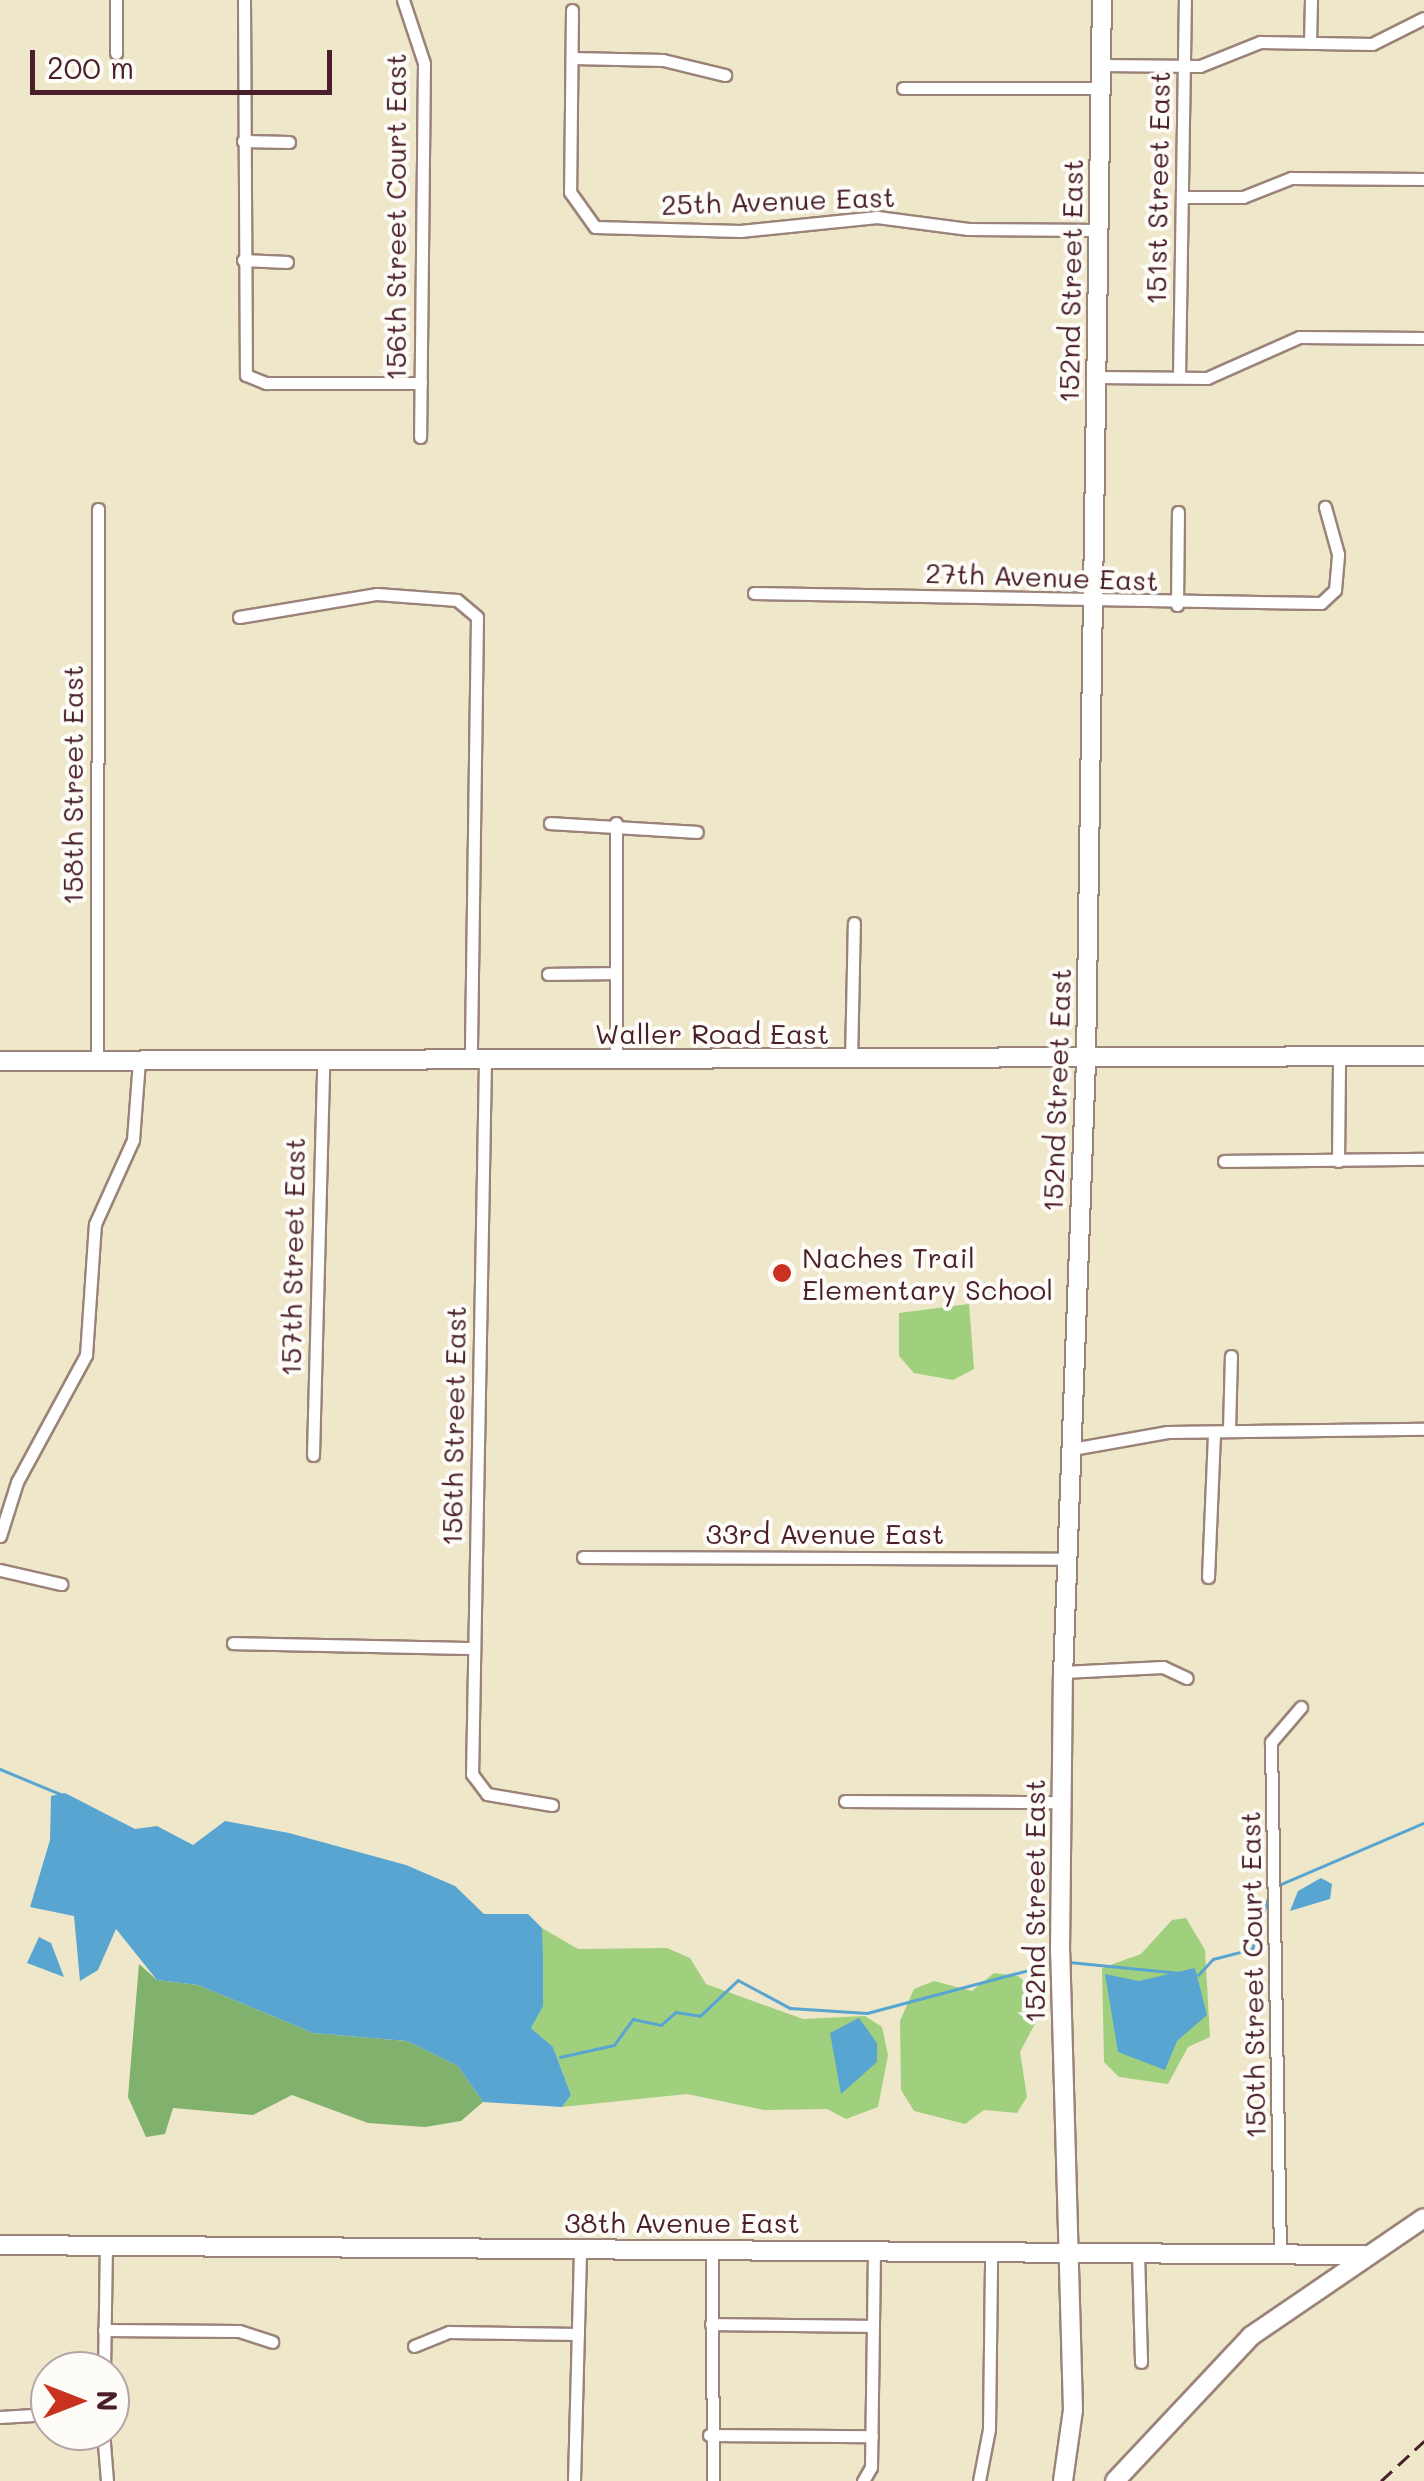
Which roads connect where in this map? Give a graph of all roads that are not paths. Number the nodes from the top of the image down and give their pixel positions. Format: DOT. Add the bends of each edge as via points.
graph roads {
  1 [pos="116,0"];
  2 [pos="244,0"];
  3 [pos="403,0"];
  4 [pos="1102,0"];
  5 [pos="1185,0"];
  6 [pos="1310,0"];
  7 [pos="572,10"];
  8 [pos="1424,18"];
  9 [pos="1310,43"];
  10 [pos="116,53"];
  11 [pos="573,58"];
  12 [pos="1102,65"];
  13 [pos="1184,66"];
  14 [pos="724,75"];
  15 [pos="903,88"];
  16 [pos="1100,88"];
  17 [pos="244,141"];
  18 [pos="289,142"];
  19 [pos="1424,179"];
  20 [pos="1183,197"];
  21 [pos="1098,230"];
  22 [pos="243,260"];
  23 [pos="287,262"];
  24 [pos="1424,338"];
  25 [pos="1096,377"];
  26 [pos="1179,377"];
  27 [pos="421,383"];
  28 [pos="420,438"];
  29 [pos="1325,507"];
  30 [pos="98,509"];
  31 [pos="1178,512"];
  32 [pos="754,593"];
  33 [pos="1093,604"];
  34 [pos="1177,605"];
  35 [pos="239,617"];
  36 [pos="550,823"];
  37 [pos="616,823"];
  38 [pos="697,832"];
  39 [pos="854,923"];
  40 [pos="616,973"];
  41 [pos="548,974"];
  42 [pos="1424,1056"];
  43 [pos="1339,1057"];
  44 [pos="323,1060"];
  45 [pos="616,1060"];
  46 [pos="0,1061"];
  47 [pos="96,1061"];
  48 [pos="140,1061"];
  49 [pos="478,1061"];
  50 [pos="852,1061"];
  51 [pos="1086,1062"];
  52 [pos="1424,1159"];
  53 [pos="1338,1160"];
  54 [pos="1224,1161"];
  55 [pos="1231,1356"];
  56 [pos="1424,1429"];
  57 [pos="1229,1430"];
  58 [pos="1214,1432"];
  59 [pos="1072,1449"];
  60 [pos="313,1455"];
  61 [pos="0,1536"];
  62 [pos="583,1557"];
  63 [pos="1067,1559"];
  64 [pos="0,1570"];
  65 [pos="1208,1577"];
  66 [pos="61,1584"];
  67 [pos="233,1643"];
  68 [pos="474,1648"];
  69 [pos="1063,1672"];
  70 [pos="1187,1678"];
  71 [pos="1301,1707"];
  72 [pos="845,1801"];
  73 [pos="1062,1802"];
  74 [pos="552,1805"];
  75 [pos="1424,2218"];
  76 [pos="0,2245"];
  77 [pos="106,2246"];
  78 [pos="580,2249"];
  79 [pos="712,2250"];
  80 [pos="874,2251"];
  81 [pos="1068,2252"];
  82 [pos="991,2253"];
  83 [pos="1138,2254"];
  84 [pos="1280,2254"];
  85 [pos="1308,2255"];
  86 [pos="1364,2255"];
  87 [pos="1322,2284"];
  88 [pos="711,2324"];
  89 [pos="874,2326"];
  90 [pos="104,2330"];
  91 [pos="578,2334"];
  92 [pos="272,2342"];
  93 [pos="414,2346"];
  94 [pos="104,2351"];
  95 [pos="1142,2362"];
  96 [pos="30,2415"];
  97 [pos="0,2417"];
  98 [pos="709,2435"];
  99 [pos="872,2436"];
  100 [pos="104,2451"];
  101 [pos="107,2481"];
  102 [pos="574,2481"];
  103 [pos="713,2481"];
  104 [pos="863,2481"];
  105 [pos="980,2481"];
  106 [pos="1062,2481"];
  107 [pos="1114,2481"];
  1 -- 10 [label="street"];
  2 -- 17 [label="street"];
  3 -- 27 [label="street, 156th Street Court East" via="424,63"];
  4 -- 12 [label="main road, 152nd Street East"];
  5 -- 13 [label="street, 151st Street East"];
  6 -- 9 [label="street"];
  7 -- 11 [label="street"];
  8 -- 9 [label="street" via="1381,42"];
  9 -- 13 [label="street" via="1248,44 1217,62"];
  11 -- 14 [label="street" via="663,60"];
  11 -- 21 [label="street, 25th Avenue East" via="570,192 583,219 616,231 877,217 968,229"];
  12 -- 13 [label="street"];
  12 -- 16 [label="main road, 152nd Street East"];
  13 -- 20 [label="street, 151st Street East"];
  15 -- 16 [label="street"];
  16 -- 21 [label="main road, 152nd Street East"];
  17 -- 18 [label="street"];
  17 -- 22 [label="street"];
  19 -- 20 [label="street" via="1291,178 1243,197"];
  20 -- 26 [label="street, 151st Street East"];
  21 -- 25 [label="main road, 152nd Street East"];
  22 -- 23 [label="street"];
  22 -- 27 [label="street" via="249,378"];
  24 -- 26 [label="street" via="1299,337 1229,372"];
  25 -- 26 [label="street"];
  25 -- 33 [label="main road, 152nd Street East"];
  27 -- 28 [label="street, 156th Street Court East"];
  29 -- 34 [label="street, 27th Avenue East" via="1338,537 1329,600"];
  30 -- 47 [label="street, 158th Street East"];
  31 -- 34 [label="street"];
  32 -- 33 [label="street, 27th Avenue East"];
  33 -- 34 [label="street, 27th Avenue East"];
  33 -- 51 [label="main road, 152nd Street East"];
  35 -- 49 [label="street, 156th Street East" via="387,594 457,600 477,617"];
  36 -- 37 [label="street"];
  37 -- 38 [label="street"];
  37 -- 40 [label="street"];
  39 -- 50 [label="street"];
  40 -- 41 [label="street"];
  40 -- 45 [label="street"];
  42 -- 43 [label="main road, Waller Road East"];
  43 -- 51 [label="main road, Waller Road East"];
  43 -- 53 [label="street"];
  44 -- 48 [label="main road, Waller Road East"];
  44 -- 49 [label="main road, Waller Road East"];
  44 -- 60 [label="street, 157th Street East"];
  45 -- 49 [label="main road, Waller Road East"];
  45 -- 50 [label="main road, Waller Road East"];
  46 -- 47 [label="main road, Waller Road East"];
  47 -- 48 [label="main road, Waller Road East"];
  48 -- 61 [label="street" via="132,1140 95,1224 86,1355 17,1482"];
  49 -- 68 [label="street, 156th Street East"];
  50 -- 51 [label="main road, Waller Road East"];
  51 -- 59 [label="main road, 152nd Street East"];
  52 -- 53 [label="street"];
  53 -- 54 [label="street"];
  55 -- 57 [label="street"];
  56 -- 57 [label="street"];
  57 -- 58 [label="street"];
  58 -- 59 [label="street"];
  58 -- 65 [label="street"];
  59 -- 63 [label="main road, 152nd Street East"];
  62 -- 63 [label="street, 33rd Avenue East"];
  63 -- 69 [label="main road, 152nd Street East"];
  64 -- 66 [label="street"];
  67 -- 68 [label="street"];
  68 -- 74 [label="street, 156th Street East" via="472,1774 480,1790"];
  69 -- 70 [label="street" via="1163,1666"];
  69 -- 73 [label="main road, 152nd Street East"];
  71 -- 84 [label="street, 150th Street Court East" via="1271,1742"];
  72 -- 73 [label="street"];
  73 -- 81 [label="main road, 152nd Street East"];
  75 -- 86 [label="main road"];
  76 -- 77 [label="main road, 38th Avenue East"];
  77 -- 78 [label="main road, 38th Avenue East"];
  77 -- 90 [label="street"];
  78 -- 79 [label="main road, 38th Avenue East"];
  78 -- 91 [label="street"];
  79 -- 80 [label="main road, 38th Avenue East"];
  79 -- 88 [label="street"];
  80 -- 82 [label="main road, 38th Avenue East"];
  80 -- 89 [label="street"];
  81 -- 82 [label="main road, 38th Avenue East"];
  81 -- 83 [label="main road, 38th Avenue East"];
  81 -- 106 [label="main road, 152nd Street East" via="1073,2410"];
  82 -- 105 [label="street" via="989,2429"];
  83 -- 84 [label="main road, 38th Avenue East"];
  83 -- 95 [label="street"];
  84 -- 85 [label="main road, 38th Avenue East"];
  85 -- 86 [label="main road, 38th Avenue East"];
  85 -- 87 [label="main road"];
  86 -- 87 [label="main road"];
  87 -- 107 [label="main road" via="1212,2371"];
  88 -- 89 [label="street"];
  88 -- 98 [label="street"];
  89 -- 99 [label="street"];
  90 -- 92 [label="street" via="239,2331"];
  90 -- 94 [label="street"];
  91 -- 93 [label="street" via="450,2332"];
  91 -- 102 [label="street"];
  96 -- 97 [label="street"];
  98 -- 99 [label="street"];
  98 -- 103 [label="street"];
  99 -- 104 [label="street"];
  100 -- 101 [label="street"];
}
